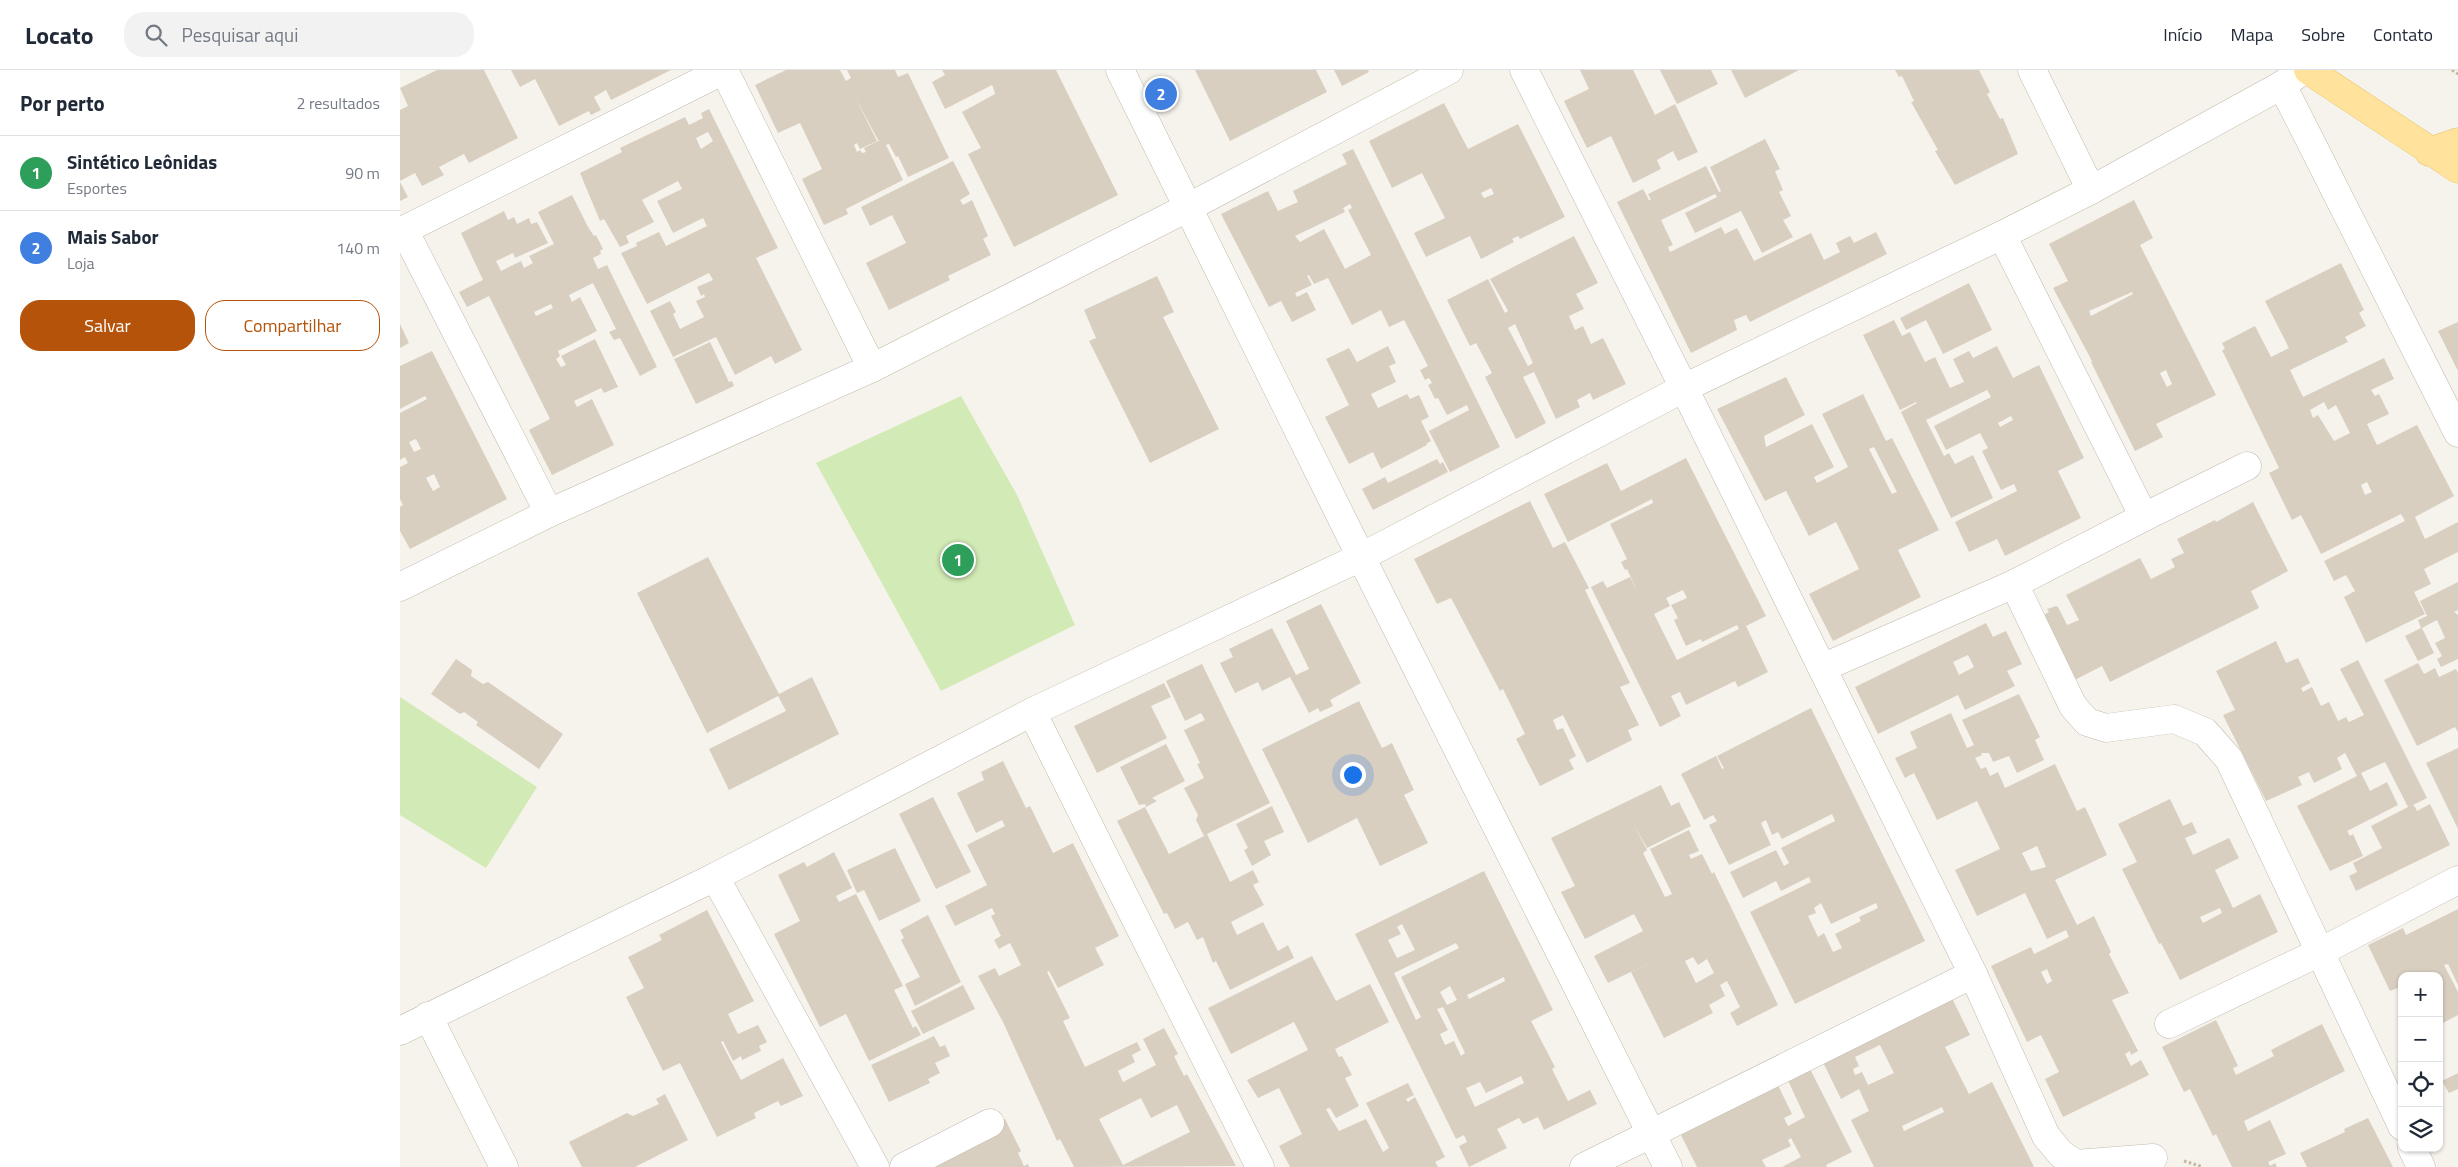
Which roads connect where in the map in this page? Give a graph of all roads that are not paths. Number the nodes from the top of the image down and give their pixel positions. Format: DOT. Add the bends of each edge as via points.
graph roads {
  1 [pos="724,70"];
  2 [pos="1120,70"];
  3 [pos="1448,70"];
  4 [pos="1524,70"];
  5 [pos="2032,70"];
  6 [pos="2308,70"];
  7 [pos="2293,77"];
  8 [pos="2458,142"];
  9 [pos="2430,152"];
  10 [pos="2458,169"];
  11 [pos="2091,190"];
  12 [pos="1189,207"];
  13 [pos="402,231"];
  14 [pos="2002,235"];
  15 [pos="872,368"];
  16 [pos="1684,388"];
  17 [pos="2458,433"];
  18 [pos="2247,466"];
  19 [pos="549,513"];
  20 [pos="2144,517"];
  21 [pos="1361,556"];
  22 [pos="2014,584"];
  23 [pos="400,587"];
  24 [pos="1822,668"];
  25 [pos="1032,712"];
  26 [pos="715,877"];
  27 [pos="2458,880"];
  28 [pos="2320,952"];
  29 [pos="1973,974"];
  30 [pos="428,1016"];
  31 [pos="2169,1024"];
  32 [pos="400,1030"];
  33 [pos="2398,1118"];
  34 [pos="990,1123"];
  35 [pos="1652,1135"];
  36 [pos="2414,1152"];
  37 [pos="2153,1158"];
  38 [pos="504,1167"];
  39 [pos="874,1167"];
  40 [pos="904,1167"];
  41 [pos="1260,1167"];
  42 [pos="1584,1167"];
  43 [pos="1668,1167"];
  44 [pos="2421,1167"];
  1 -- 13 [label="street"];
  1 -- 15 [label="street"];
  2 -- 12 [label="street"];
  3 -- 12 [label="street"];
  4 -- 16 [label="street"];
  5 -- 11 [label="street"];
  6 -- 9 [label="main road"];
  7 -- 11 [label="street"];
  7 -- 17 [label="street"];
  8 -- 9 [label="main road"];
  9 -- 10 [label="main road"];
  11 -- 14 [label="street"];
  12 -- 15 [label="street"];
  12 -- 21 [label="street"];
  13 -- 19 [label="street"];
  14 -- 16 [label="street"];
  14 -- 20 [label="street"];
  15 -- 19 [label="street"];
  16 -- 21 [label="street"];
  16 -- 24 [label="street"];
  18 -- 20 [label="street"];
  19 -- 23 [label="street"];
  20 -- 22 [label="street"];
  21 -- 25 [label="street"];
  21 -- 35 [label="street"];
  22 -- 24 [label="street"];
  22 -- 28 [label="street" via="2073,706 2087,722 2106,728 2174,719 2205,732 2229,758"];
  24 -- 29 [label="street"];
  25 -- 26 [label="street"];
  25 -- 41 [label="street"];
  26 -- 30 [label="street"];
  26 -- 39 [label="street"];
  27 -- 28 [label="street"];
  28 -- 31 [label="street"];
  28 -- 33 [label="street"];
  29 -- 35 [label="street"];
  29 -- 37 [label="street" via="2046,1136 2061,1154 2076,1164"];
  30 -- 32 [label="street"];
  30 -- 38 [label="street"];
  34 -- 40 [label="street"];
  35 -- 42 [label="street"];
  35 -- 43 [label="street"];
  36 -- 44 [label="street"];
}
